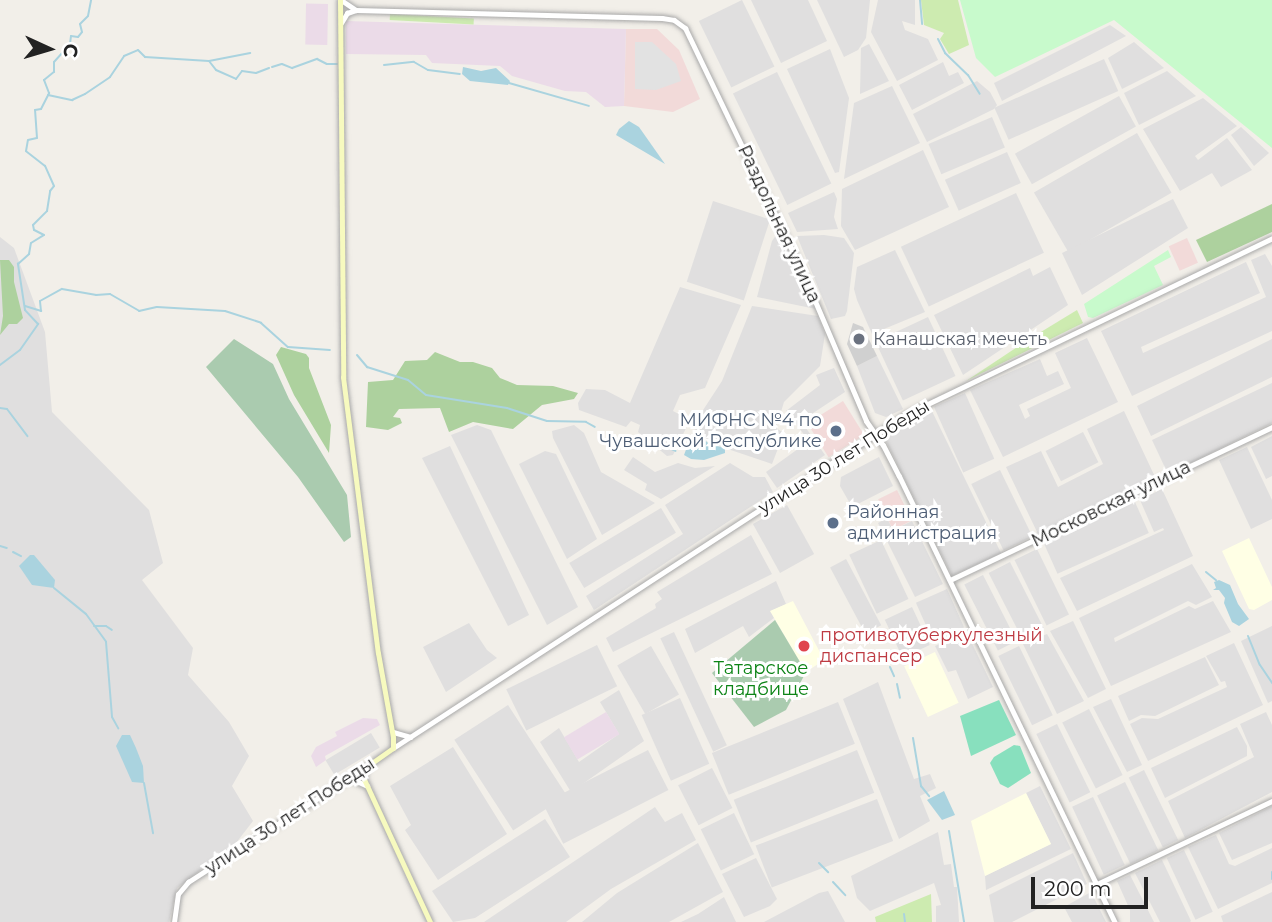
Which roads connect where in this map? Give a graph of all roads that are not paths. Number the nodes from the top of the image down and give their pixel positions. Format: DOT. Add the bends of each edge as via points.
graph roads {
  1 [pos="341,0"];
  2 [pos="356,10"];
  3 [pos="340,28"];
  4 [pos="1272,237"];
  5 [pos="1272,427"];
  6 [pos="875,435"];
  7 [pos="950,580"];
  8 [pos="393,732"];
  9 [pos="410,737"];
  10 [pos="393,748"];
  11 [pos="366,767"];
  12 [pos="350,778"];
  13 [pos="367,786"];
  14 [pos="1272,801"];
  15 [pos="1097,884"];
  16 [pos="174,922"];
  17 [pos="430,922"];
  18 [pos="1115,922"];
  1 -- 2 [label="street"];
  1 -- 3 [label="main road"];
  2 -- 3 [label="street" via="345,15"];
  2 -- 6 [label="street, Раздольная улица" via="674,20 688,34 785,233"];
  3 -- 8 [label="main road" via="343,377 378,653"];
  4 -- 6 [label="street, улица 30 лет Победы" via="940,397"];
  5 -- 7 [label="street, Московская улица"];
  6 -- 7 [label="street, Раздольная улица"];
  6 -- 9 [label="street, улица 30 лет Победы"];
  7 -- 15 [label="street, Раздольная улица"];
  8 -- 9 [label="street"];
  8 -- 10 [label="main road"];
  9 -- 10 [label="street, улица 30 лет Победы"];
  10 -- 11 [label="main road, улица 30 лет Победы"];
  11 -- 12 [label="street, улица 30 лет Победы"];
  11 -- 13 [label="main road" via="363,777"];
  12 -- 13 [label="street"];
  12 -- 16 [label="street, улица 30 лет Победы" via="188,882 178,894"];
  13 -- 17 [label="main road"];
  14 -- 15 [label="street"];
  15 -- 18 [label="street, Раздольная улица"];
}
